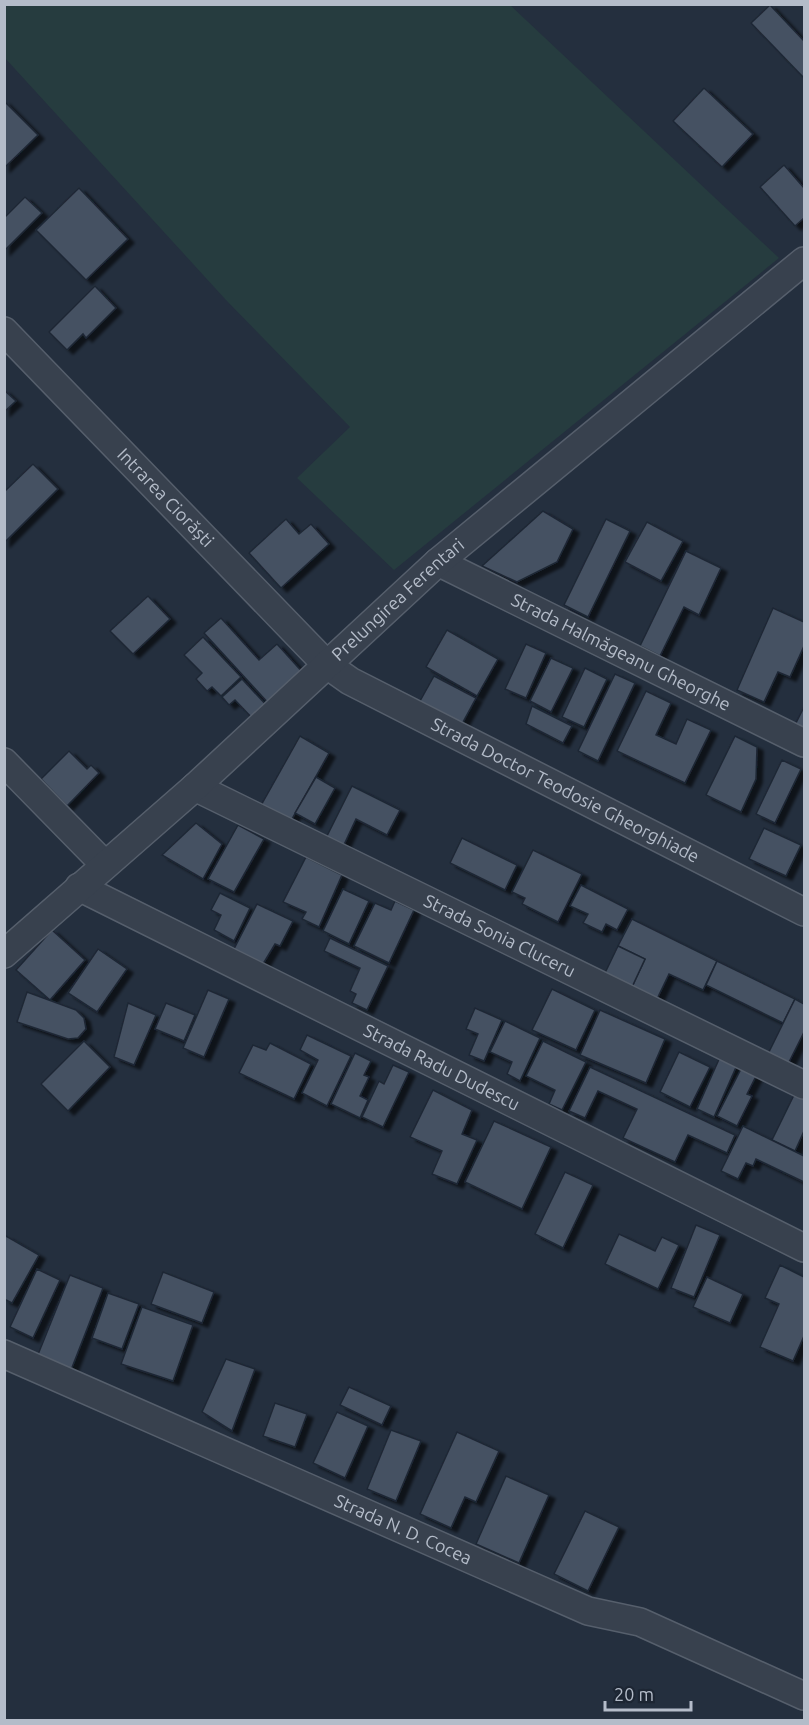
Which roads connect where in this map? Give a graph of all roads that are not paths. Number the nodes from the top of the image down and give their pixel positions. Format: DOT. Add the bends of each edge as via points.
graph roads {
  1 [pos="804,261"];
  2 [pos="4,331"];
  3 [pos="438,562"];
  4 [pos="326,664"];
  5 [pos="804,743"];
  6 [pos="4,762"];
  7 [pos="195,788"];
  8 [pos="105,865"];
  9 [pos="79,887"];
  10 [pos="804,912"];
  11 [pos="4,954"];
  12 [pos="804,1085"];
  13 [pos="804,1248"];
  14 [pos="4,1354"];
  15 [pos="804,1696"];
  1 -- 3 [label="street, Prelungirea Ferentari"];
  2 -- 4 [label="street, Intrarea Ciorăști"];
  3 -- 4 [label="street, Prelungirea Ferentari"];
  3 -- 5 [label="street, Strada Halmăgeanu Gheorghe"];
  4 -- 7 [label="street, Prelungirea Ferentari"];
  4 -- 10 [label="street, Strada Doctor Teodosie Gheorghiade" via="350,681"];
  6 -- 8 [label="street"];
  7 -- 8 [label="street, Prelungirea Ferentari"];
  7 -- 12 [label="street, Strada Sonia Cluceru"];
  8 -- 9 [label="street, Prelungirea Ferentari"];
  9 -- 11 [label="street, Prelungirea Ferentari"];
  9 -- 13 [label="street, Strada Radu Dudescu"];
  14 -- 15 [label="street, Strada N. D. Cocea" via="588,1611 640,1622"];
}
